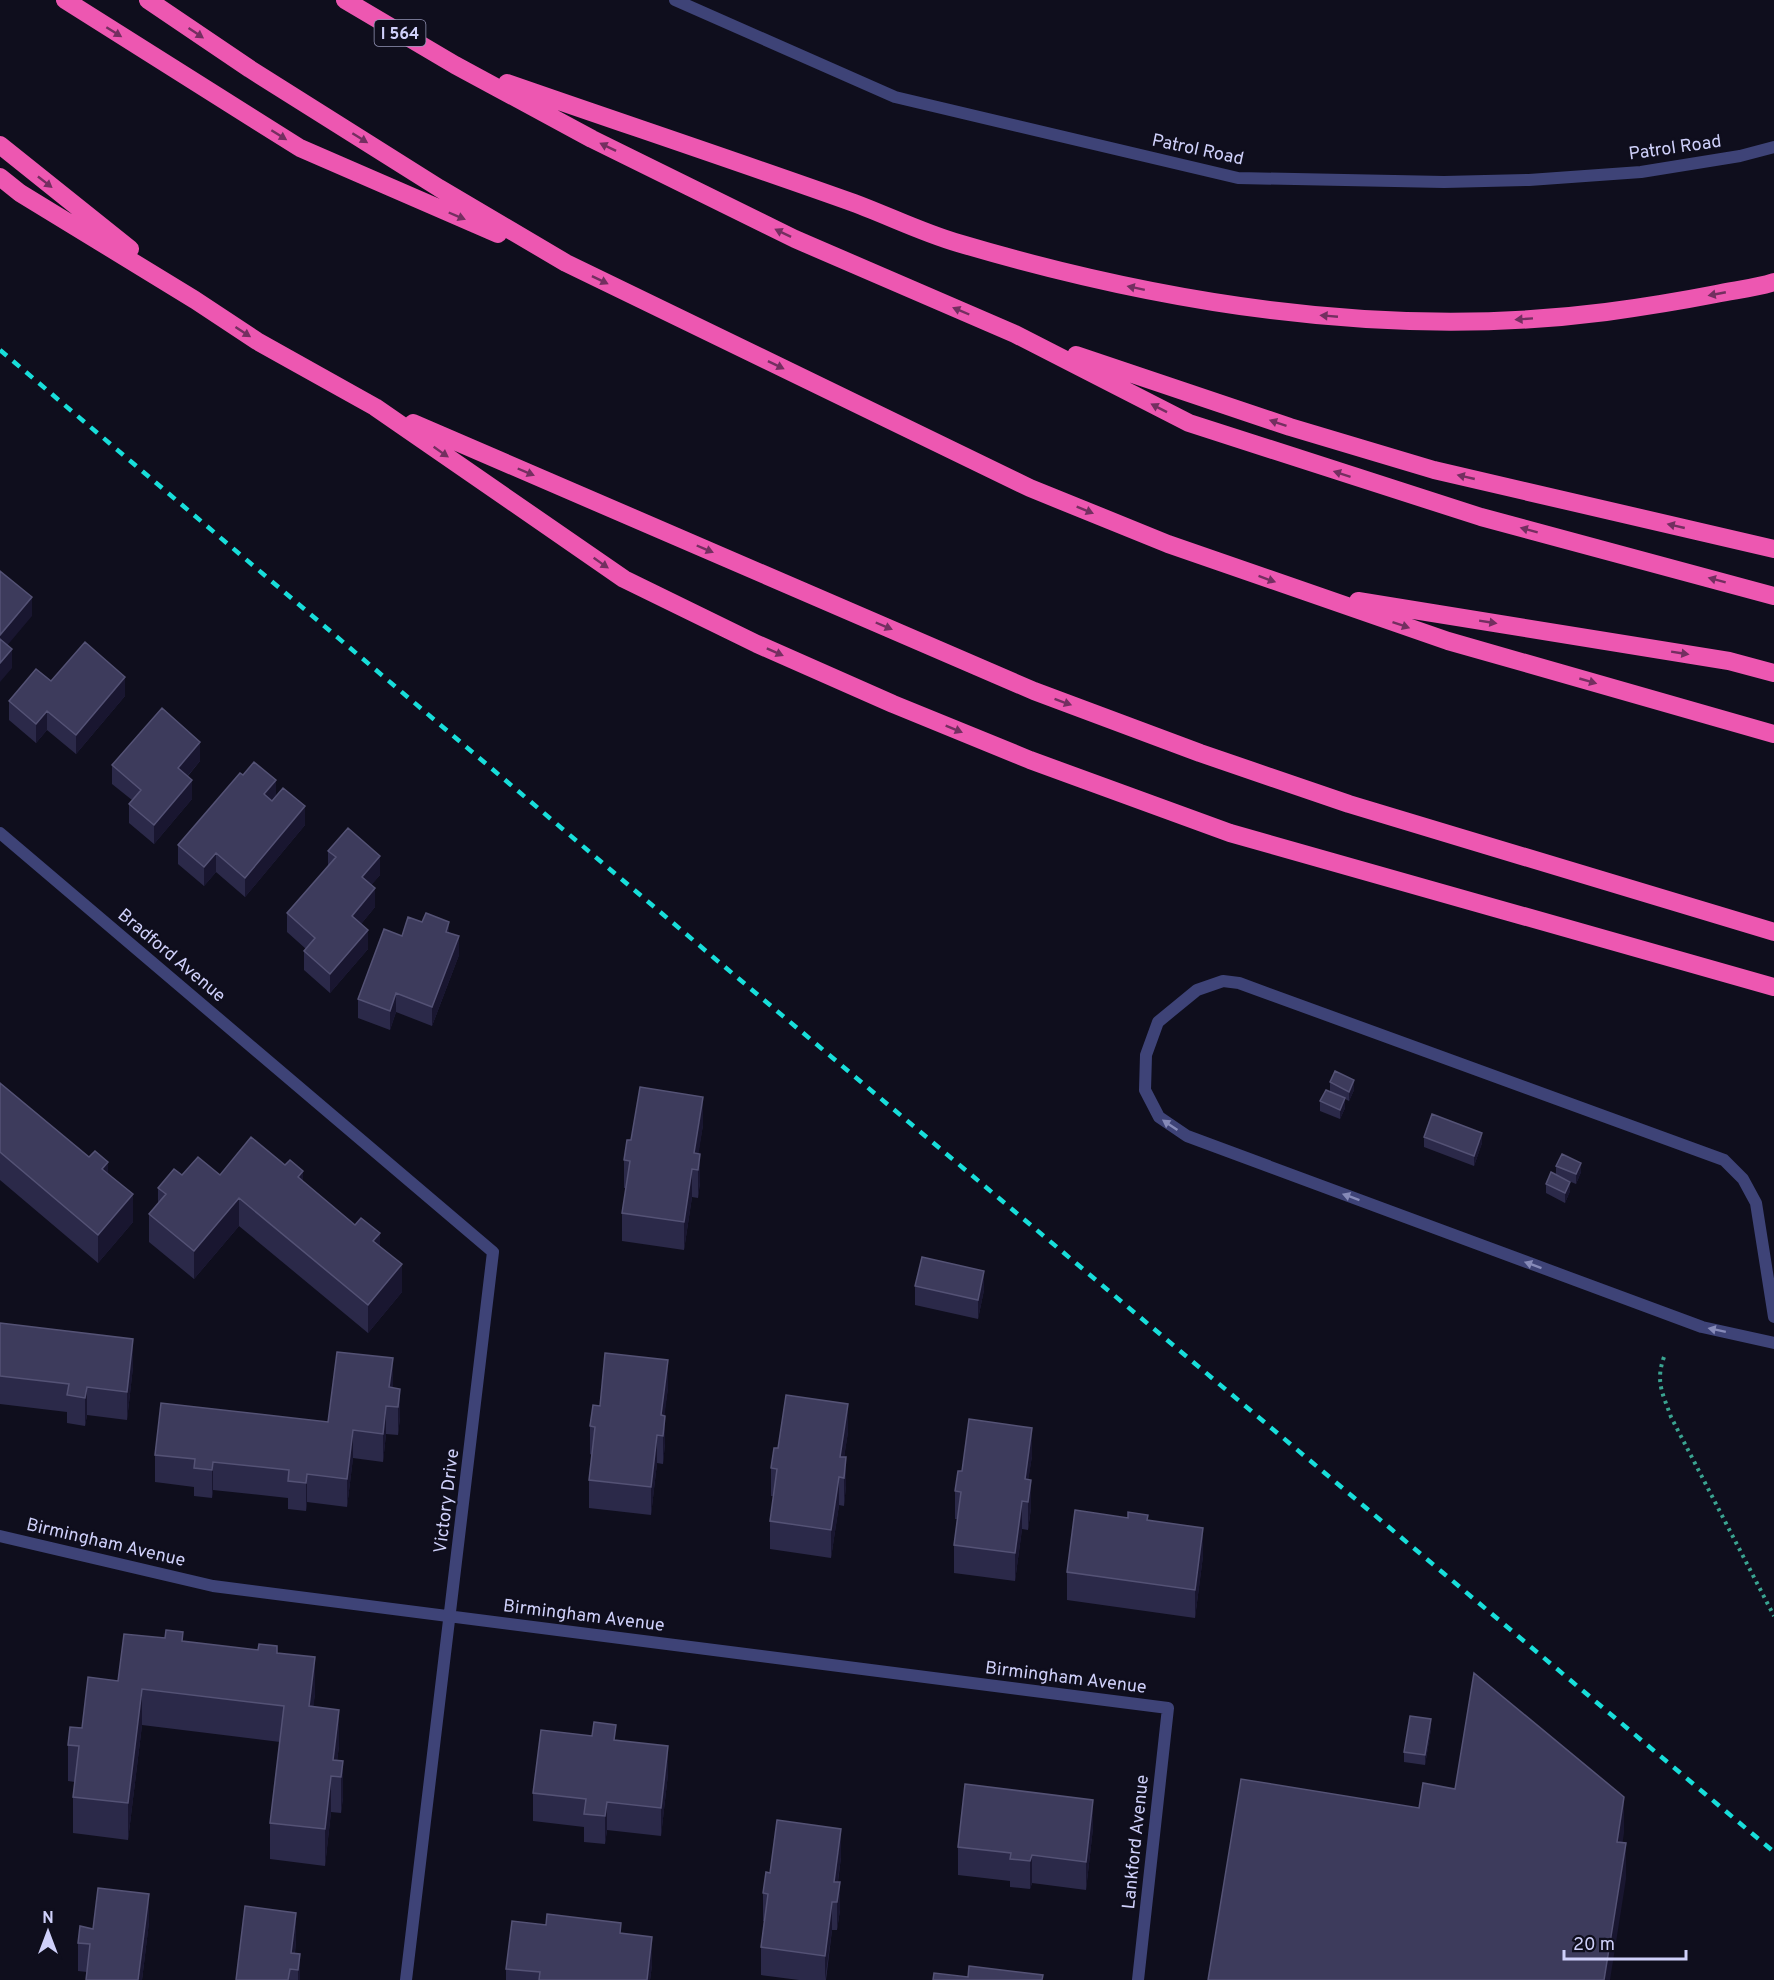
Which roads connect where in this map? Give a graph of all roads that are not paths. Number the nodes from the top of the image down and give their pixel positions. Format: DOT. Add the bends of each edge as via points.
graph roads {
  1 [pos="65,0"];
  2 [pos="148,0"];
  3 [pos="345,0"];
  4 [pos="675,0"];
  5 [pos="455,65"];
  6 [pos="0,145"];
  7 [pos="1774,147"];
  8 [pos="0,177"];
  9 [pos="566,263"];
  10 [pos="1774,282"];
  11 [pos="195,300"];
  12 [pos="1015,334"];
  13 [pos="375,407"];
  14 [pos="1774,549"];
  15 [pos="1306,593"];
  16 [pos="1774,596"];
  17 [pos="1774,673"];
  18 [pos="1774,734"];
  19 [pos="0,833"];
  20 [pos="1774,932"];
  21 [pos="1774,987"];
  22 [pos="320,1104"];
  23 [pos="1774,1317"];
  24 [pos="1774,1343"];
  25 [pos="0,1536"];
  26 [pos="450,1616"];
  27 [pos="1168,1708"];
  28 [pos="406,1980"];
  29 [pos="1138,1980"];
  1 -- 9 [label="highway, one-way" via="300,148"];
  2 -- 9 [label="highway, one-way" via="260,76"];
  3 -- 5 [label="highway, I 564"];
  4 -- 7 [label="street, Patrol Road" via="896,97 1238,178 1529,180 1641,172"];
  10 -- 5 [label="highway, one-way" via="1646,307 1486,322 1383,320 1272,311 1173,296 954,242"];
  12 -- 5 [label="highway, one-way" via="795,239 592,140"];
  6 -- 11 [label="highway, one-way"];
  8 -- 11 [label="highway"];
  9 -- 15 [label="highway, one-way" via="1030,488 1168,544"];
  11 -- 13 [label="highway, one-way" via="257,341"];
  14 -- 12 [label="highway, one-way" via="1434,470 1290,427"];
  16 -- 12 [label="highway, one-way" via="1481,517 1189,423"];
  13 -- 20 [label="highway, one-way" via="1045,695 1349,804"];
  13 -- 21 [label="highway, one-way" via="624,579 893,704 1230,834"];
  15 -- 17 [label="highway, one-way" via="1729,661"];
  15 -- 18 [label="highway, one-way" via="1448,641"];
  19 -- 22 [label="street, Bradford Avenue"];
  22 -- 26 [label="street, Victory Drive" via="493,1252"];
  24 -- 23 [label="street, one-way" via="1702,1327 1186,1136 1159,1117 1145,1090 1146,1055 1158,1022 1197,990 1223,981 1239,983 1724,1160 1743,1179 1756,1203"];
  25 -- 26 [label="street, Birmingham Avenue" via="213,1586"];
  26 -- 27 [label="street, Birmingham Avenue"];
  26 -- 28 [label="street, Victory Drive"];
  27 -- 29 [label="street, Lankford Avenue"];
}
